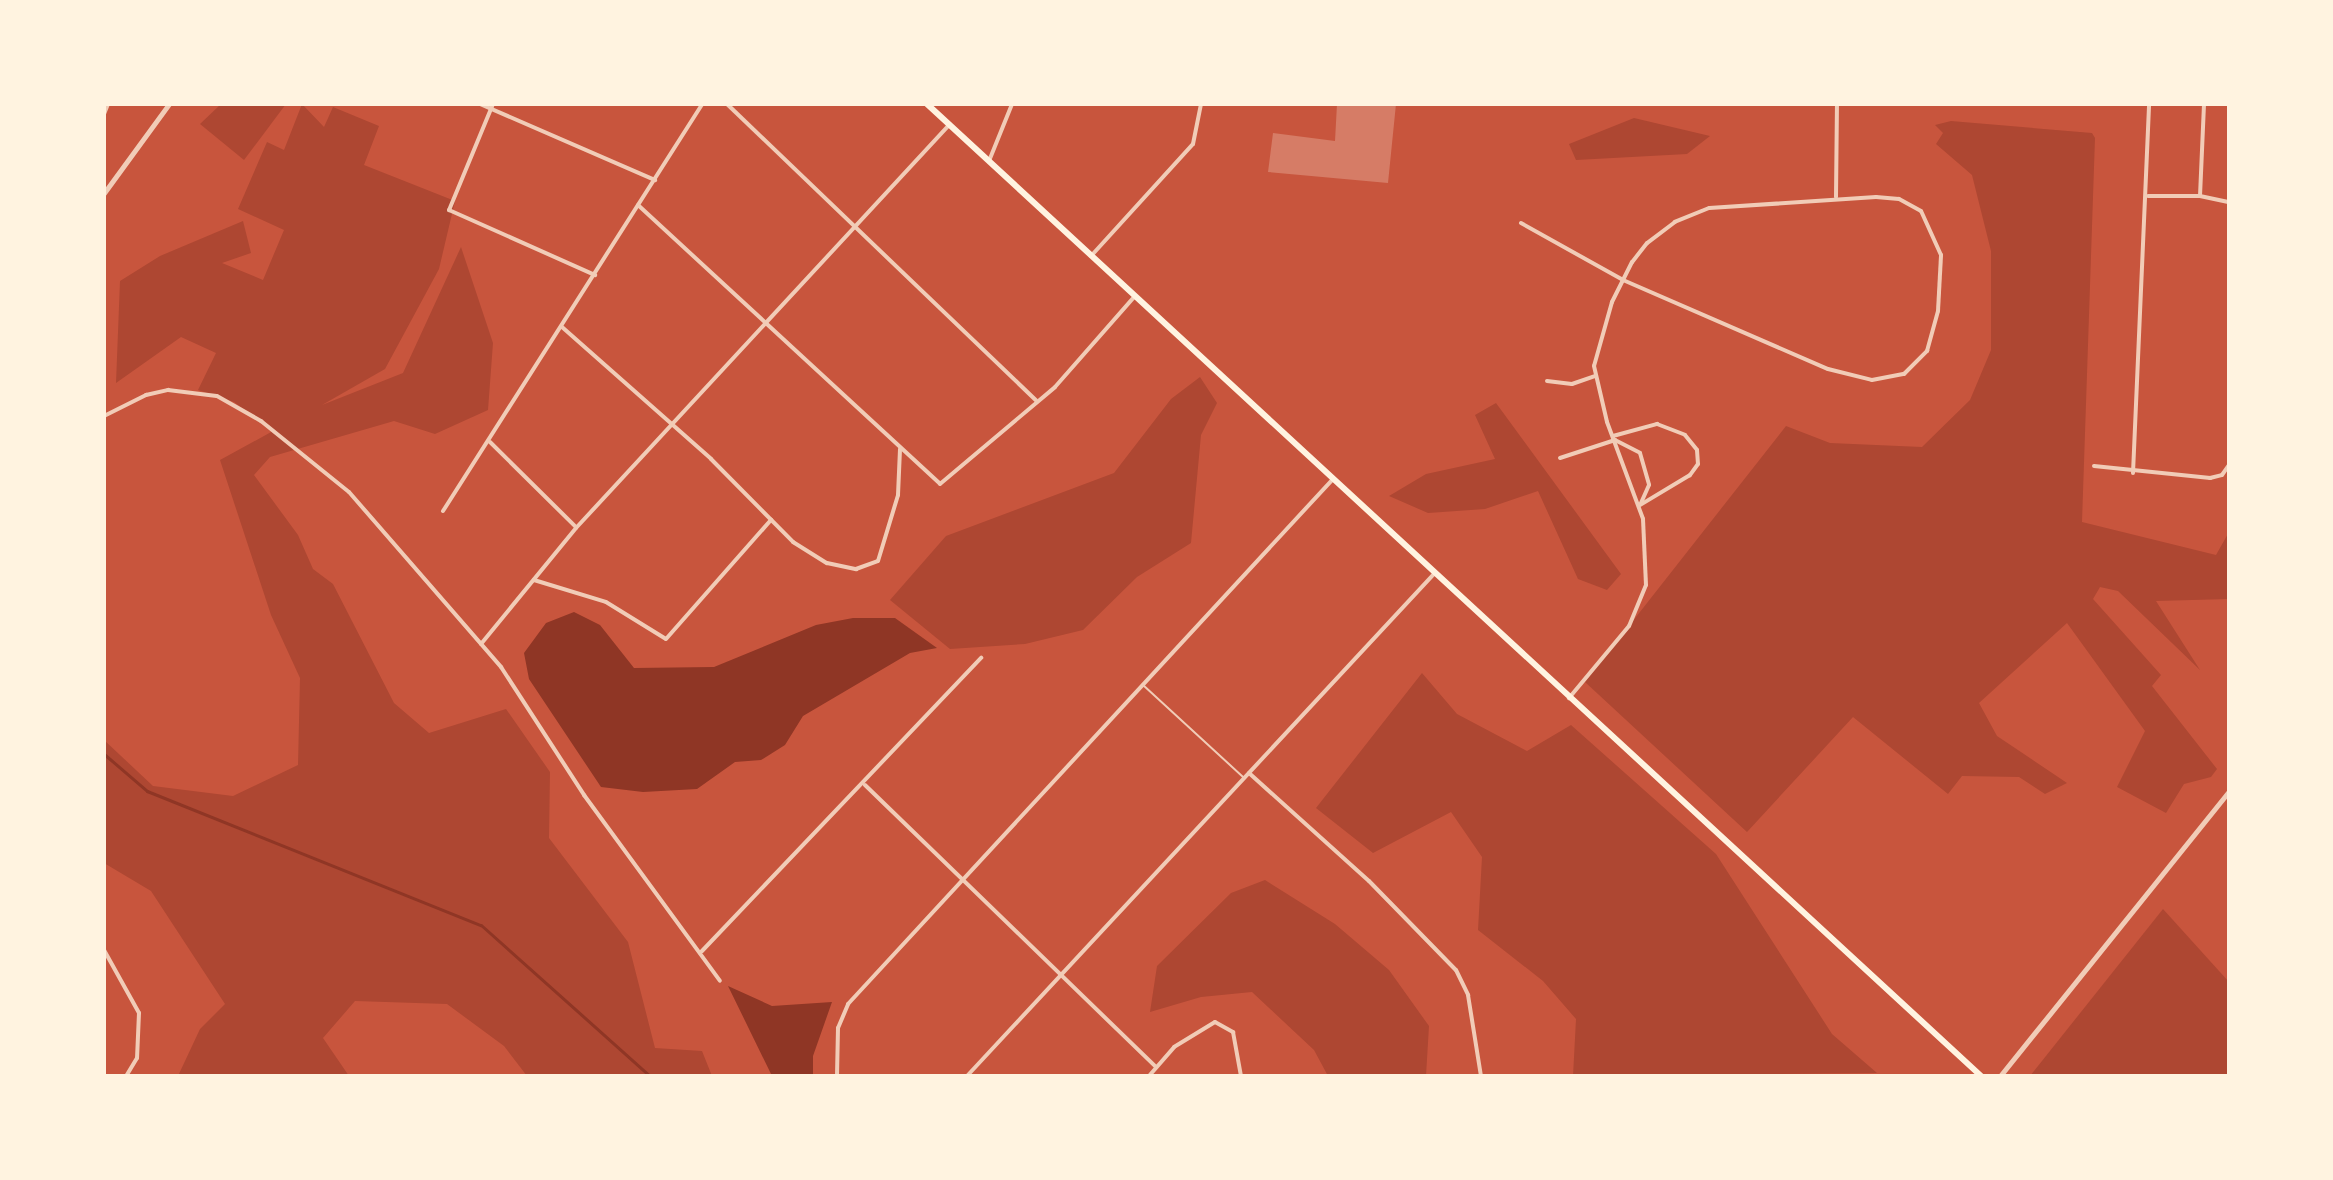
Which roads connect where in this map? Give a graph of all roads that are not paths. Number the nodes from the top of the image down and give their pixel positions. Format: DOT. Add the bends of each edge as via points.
graph roads {
  1 [pos="108,104"];
  2 [pos="169,104"];
  3 [pos="480,104"];
  4 [pos="702,104"];
  5 [pos="727,104"];
  6 [pos="927,104"];
  7 [pos="1012,104"];
  8 [pos="1201,104"];
  9 [pos="1837,104"];
  10 [pos="2149,104"];
  11 [pos="2204,104"];
  12 [pos="492,106"];
  13 [pos="104,114"];
  14 [pos="949,125"];
  15 [pos="989,161"];
  16 [pos="655,180"];
  17 [pos="104,193"];
  18 [pos="2147,196"];
  19 [pos="2200,196"];
  20 [pos="1836,197"];
  21 [pos="2229,202"];
  22 [pos="638,205"];
  23 [pos="1521,223"];
  24 [pos="855,227"];
  25 [pos="1091,256"];
  26 [pos="595,275"];
  27 [pos="1623,280"];
  28 [pos="1135,296"];
  29 [pos="764,324"];
  30 [pos="562,327"];
  31 [pos="1595,376"];
  32 [pos="1547,381"];
  33 [pos="1036,400"];
  34 [pos="104,416"];
  35 [pos="672,425"];
  36 [pos="1614,438"];
  37 [pos="490,442"];
  38 [pos="900,449"];
  39 [pos="1560,458"];
  40 [pos="2229,465"];
  41 [pos="2094,466"];
  42 [pos="2133,473"];
  43 [pos="1333,479"];
  44 [pos="1640,505"];
  45 [pos="443,511"];
  46 [pos="771,520"];
  47 [pos="576,528"];
  48 [pos="1434,574"];
  49 [pos="534,580"];
  50 [pos="481,644"];
  51 [pos="981,658"];
  52 [pos="1142,685"];
  53 [pos="1569,698"];
  54 [pos="1249,773"];
  55 [pos="1244,778"];
  56 [pos="865,785"];
  57 [pos="2229,791"];
  58 [pos="962,879"];
  59 [pos="104,950"];
  60 [pos="702,951"];
  61 [pos="1061,975"];
  62 [pos="720,981"];
  63 [pos="1155,1066"];
  64 [pos="126,1076"];
  65 [pos="837,1076"];
  66 [pos="967,1076"];
  67 [pos="1149,1076"];
  68 [pos="1241,1076"];
  69 [pos="1481,1076"];
  70 [pos="1981,1076"];
  71 [pos="2000,1076"];
  1 -- 13 [label="street"];
  2 -- 17 [label="street"];
  3 -- 12 [label="street"];
  4 -- 16 [label="street"];
  5 -- 24 [label="street"];
  6 -- 14 [label="main road"];
  7 -- 15 [label="street"];
  8 -- 25 [label="street" via="1193,144"];
  9 -- 20 [label="street"];
  10 -- 18 [label="street"];
  11 -- 19 [label="street"];
  12 -- 16 [label="street"];
  12 -- 26 [label="street" via="449,210"];
  14 -- 15 [label="main road"];
  14 -- 24 [label="street"];
  15 -- 25 [label="main road"];
  16 -- 22 [label="street"];
  18 -- 19 [label="street"];
  18 -- 42 [label="street"];
  19 -- 21 [label="street"];
  20 -- 27 [label="street" via="1709,208 1675,222 1647,243"];
  20 -- 27 [label="street" via="1907,202 1927,218 1937,240 1941,282 1932,341 1913,368 1894,378 1860,378 1828,369"];
  22 -- 26 [label="street"];
  22 -- 29 [label="street"];
  23 -- 27 [label="street"];
  24 -- 29 [label="street"];
  24 -- 33 [label="street"];
  25 -- 28 [label="main road"];
  26 -- 30 [label="street"];
  27 -- 31 [label="street" via="1600,333"];
  28 -- 33 [label="street" via="1085,357"];
  28 -- 43 [label="main road"];
  29 -- 35 [label="street"];
  29 -- 38 [label="street"];
  30 -- 35 [label="street"];
  30 -- 37 [label="street"];
  31 -- 32 [label="street" via="1572,384"];
  31 -- 36 [label="street"];
  33 -- 38 [label="street" via="940,484"];
  34 -- 50 [label="street" via="168,390 205,394 239,406 349,492"];
  35 -- 46 [label="street"];
  35 -- 47 [label="street"];
  36 -- 39 [label="street"];
  36 -- 44 [label="street"];
  36 -- 44 [label="street" via="1640,453 1649,485"];
  36 -- 44 [label="street" via="1657,424 1685,435 1697,450 1698,464 1690,475"];
  37 -- 45 [label="street"];
  37 -- 47 [label="street"];
  38 -- 46 [label="street" via="898,495 873,566 847,568 818,559"];
  40 -- 42 [label="street" via="2222,475 2210,478"];
  41 -- 42 [label="street"];
  43 -- 48 [label="main road"];
  43 -- 52 [label="street"];
  44 -- 53 [label="street" via="1648,545 1643,599 1629,626"];
  46 -- 49 [label="street" via="666,639 606,602"];
  47 -- 49 [label="street"];
  48 -- 53 [label="main road"];
  48 -- 54 [label="street"];
  49 -- 50 [label="street"];
  50 -- 60 [label="street" via="666,910"];
  51 -- 56 [label="street"];
  52 -- 55 [label="lane"];
  52 -- 58 [label="street"];
  53 -- 70 [label="main road"];
  54 -- 55 [label="street"];
  54 -- 69 [label="street" via="1456,970 1468,995"];
  55 -- 61 [label="street"];
  56 -- 58 [label="street"];
  56 -- 60 [label="street"];
  57 -- 71 [label="street"];
  58 -- 61 [label="street"];
  58 -- 65 [label="street" via="871,977 841,1018"];
  59 -- 64 [label="street" via="139,1013 137,1058"];
  60 -- 62 [label="street"];
  61 -- 63 [label="street"];
  61 -- 66 [label="street"];
  63 -- 67 [label="street"];
  63 -- 68 [label="street" via="1204,1024 1215,1022 1233,1032"];
}
